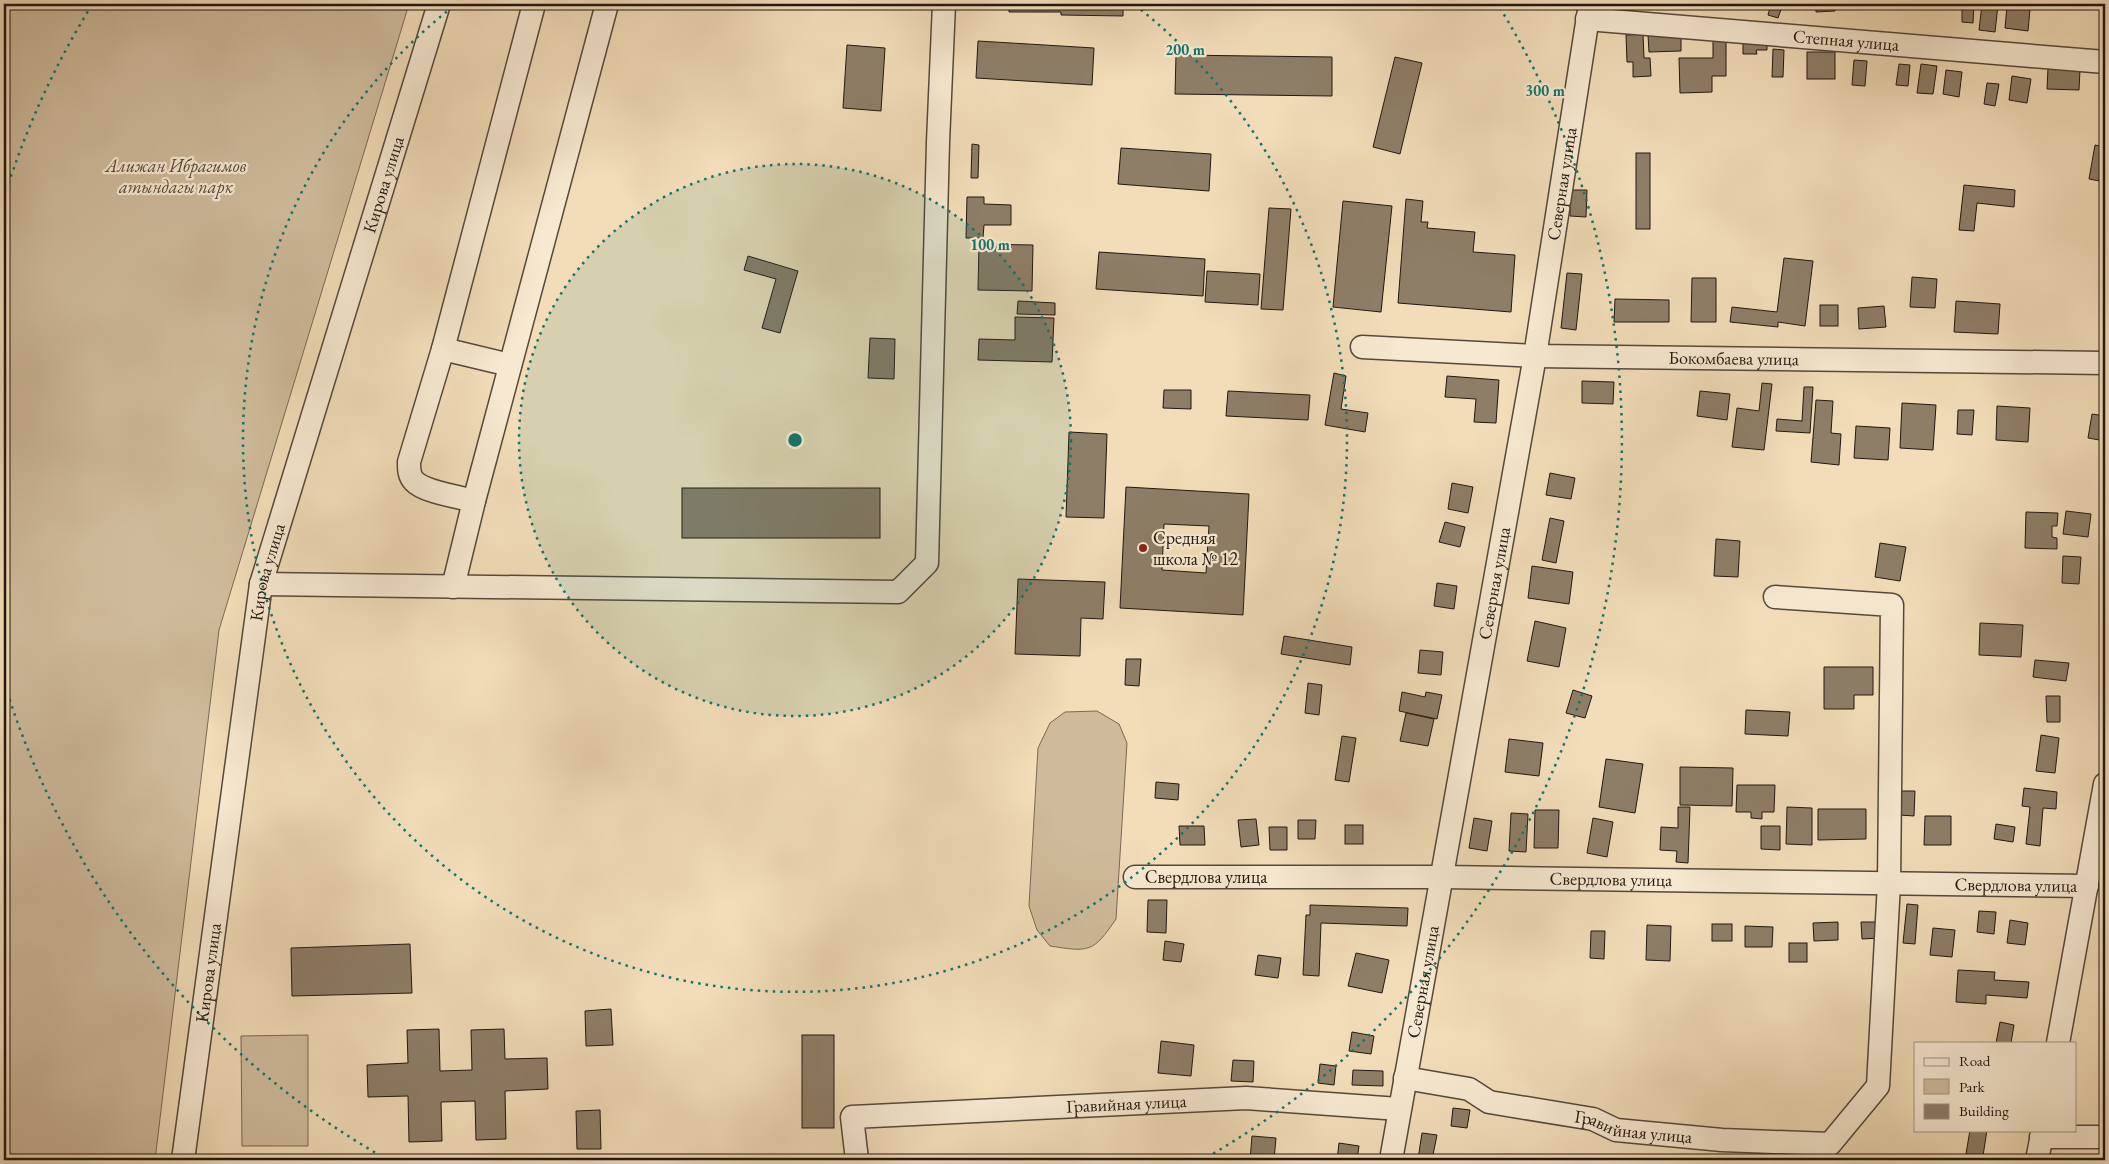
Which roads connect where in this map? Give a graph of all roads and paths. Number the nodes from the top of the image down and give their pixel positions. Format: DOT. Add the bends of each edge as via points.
graph roads {
  1 [pos="438,4"];
  2 [pos="534,4"];
  3 [pos="606,4"];
  4 [pos="944,4"];
  5 [pos="1589,11"];
  6 [pos="2105,62"];
  7 [pos="1362,347"];
  8 [pos="443,349"];
  9 [pos="1535,356"];
  10 [pos="2105,363"];
  11 [pos="510,365"];
  12 [pos="474,501"];
  13 [pos="261,584"];
  14 [pos="453,587"];
  15 [pos="1775,596"];
  16 [pos="2105,784"];
  17 [pos="1135,877"];
  18 [pos="1443,877"];
  19 [pos="1889,883"];
  20 [pos="2087,886"];
  21 [pos="2058,1042"];
  22 [pos="1405,1078"];
  23 [pos="1399,1108"];
  24 [pos="2042,1134"];
  25 [pos="2105,1137"];
  26 [pos="183,1160"];
  27 [pos="857,1160"];
  28 [pos="1391,1160"];
  29 [pos="2037,1160"];
  1 -- 13 [label="street, Кирова улица"];
  2 -- 8 [label="street"];
  3 -- 11 [label="street"];
  4 -- 14 [label="street" via="927,563 898,592"];
  5 -- 6 [label="street, Степная улица"];
  5 -- 9 [label="street, Северная улица"];
  7 -- 9 [label="street, Бокомбаева улица"];
  8 -- 11 [label="street"];
  8 -- 12 [label="street" via="409,469 415,483"];
  9 -- 10 [label="street, Бокомбаева улица"];
  9 -- 18 [label="street, Северная улица"];
  11 -- 12 [label="street"];
  12 -- 14 [label="street"];
  13 -- 14 [label="street"];
  13 -- 26 [label="street, Кирова улица"];
  15 -- 19 [label="street" via="1892,605"];
  16 -- 20 [label="street"];
  17 -- 18 [label="street, Свердлова улица"];
  18 -- 19 [label="street, Свердлова улица"];
  18 -- 22 [label="street, Северная улица"];
  19 -- 20 [label="street, Свердлова улица"];
  19 -- 22 [label="street, Гравийная улица" via="1878,1086 1830,1144 1722,1140 1616,1130 1593,1119 1489,1102 1469,1089"];
  20 -- 21 [label="street"];
  22 -- 23 [label="street, Северная улица"];
  23 -- 27 [label="street, Гравийная улица" via="1246,1098 852,1117"];
  23 -- 28 [label="street, Северная улица"];
  24 -- 25 [label="street"];
  24 -- 29 [label="street"];
}
